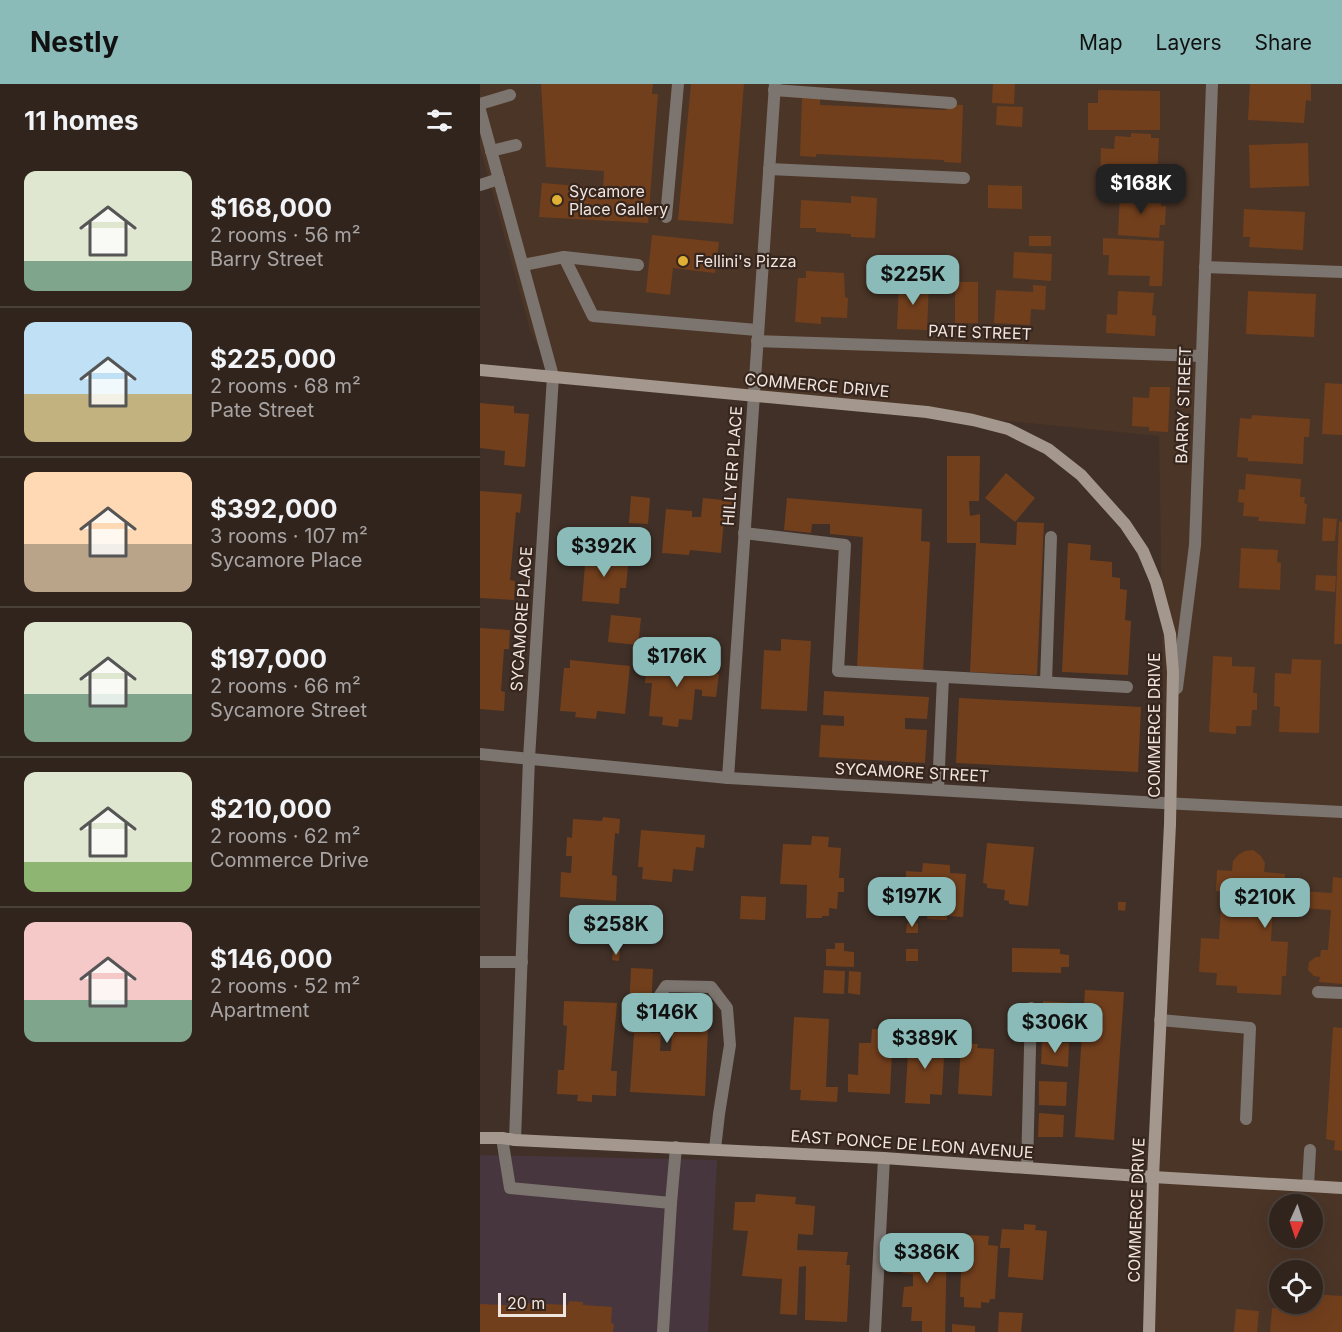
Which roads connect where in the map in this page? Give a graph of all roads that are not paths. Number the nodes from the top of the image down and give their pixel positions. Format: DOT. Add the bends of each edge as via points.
graph roads {
  1 [pos="678,84"];
  2 [pos="1212,84"];
  3 [pos="774,87"];
  4 [pos="510,95"];
  5 [pos="951,103"];
  6 [pos="480,104"];
  7 [pos="480,110"];
  8 [pos="516,146"];
  9 [pos="491,151"];
  10 [pos="769,169"];
  11 [pos="499,178"];
  12 [pos="964,178"];
  13 [pos="480,185"];
  14 [pos="666,217"];
  15 [pos="564,257"];
  16 [pos="638,265"];
  17 [pos="523,266"];
  18 [pos="1206,267"];
  19 [pos="1342,272"];
  20 [pos="757,335"];
  21 [pos="1202,356"];
  22 [pos="480,370"];
  23 [pos="553,376"];
  24 [pos="753,396"];
  25 [pos="744,533"];
  26 [pos="1051,537"];
  27 [pos="943,677"];
  28 [pos="1046,682"];
  29 [pos="1127,687"];
  30 [pos="1173,725"];
  31 [pos="480,754"];
  32 [pos="529,758"];
  33 [pos="728,778"];
  34 [pos="938,790"];
  35 [pos="1169,804"];
  36 [pos="1342,812"];
  37 [pos="480,962"];
  38 [pos="522,962"];
  39 [pos="1318,992"];
  40 [pos="1342,993"];
  41 [pos="1031,1008"];
  42 [pos="660,1014"];
  43 [pos="1160,1020"];
  44 [pos="1246,1119"];
  45 [pos="480,1138"];
  46 [pos="502,1138"];
  47 [pos="516,1140"];
  48 [pos="676,1147"];
  49 [pos="714,1149"];
  50 [pos="1310,1150"];
  51 [pos="884,1158"];
  52 [pos="1026,1168"];
  53 [pos="1153,1178"];
  54 [pos="1308,1186"];
  55 [pos="1342,1188"];
  56 [pos="671,1203"];
  57 [pos="663,1332"];
  58 [pos="875,1332"];
  59 [pos="1149,1332"];
  1 -- 14 [label="street"];
  2 -- 18 [label="street, BARRY STREET"];
  3 -- 5 [label="street"];
  3 -- 10 [label="street, HILLYER PLACE"];
  4 -- 6 [label="street"];
  7 -- 9 [label="street, SYCAMORE PLACE"];
  8 -- 9 [label="street"];
  9 -- 11 [label="street, SYCAMORE PLACE"];
  10 -- 12 [label="street"];
  10 -- 20 [label="street, HILLYER PLACE"];
  11 -- 13 [label="street"];
  11 -- 17 [label="street, SYCAMORE PLACE"];
  15 -- 16 [label="street"];
  15 -- 17 [label="street"];
  15 -- 20 [label="street, PATE STREET" via="593,316"];
  17 -- 23 [label="street, SYCAMORE PLACE"];
  18 -- 19 [label="street"];
  18 -- 21 [label="street, BARRY STREET"];
  20 -- 21 [label="street, PATE STREET"];
  20 -- 24 [label="street, HILLYER PLACE"];
  21 -- 30 [label="street, BARRY STREET" via="1195,545"];
  22 -- 23 [label="main road, COMMERCE DRIVE"];
  23 -- 24 [label="main road, COMMERCE DRIVE"];
  23 -- 32 [label="street, SYCAMORE PLACE"];
  24 -- 25 [label="street, HILLYER PLACE"];
  24 -- 30 [label="main road, COMMERCE DRIVE" via="973,420 1008,429 1048,449 1082,475 1125,524 1143,551 1156,582 1170,634"];
  25 -- 27 [label="street" via="845,545 838,671"];
  25 -- 33 [label="street, HILLYER PLACE"];
  26 -- 28 [label="street"];
  27 -- 28 [label="street"];
  27 -- 34 [label="street"];
  28 -- 29 [label="street"];
  30 -- 35 [label="main road, COMMERCE DRIVE"];
  31 -- 32 [label="street, SYCAMORE STREET"];
  32 -- 33 [label="street, SYCAMORE STREET"];
  32 -- 38 [label="street, SYCAMORE PLACE"];
  33 -- 34 [label="street, SYCAMORE STREET"];
  34 -- 35 [label="street, SYCAMORE STREET"];
  35 -- 36 [label="street, SYCAMORE STREET"];
  35 -- 43 [label="main road, COMMERCE DRIVE"];
  37 -- 38 [label="street"];
  38 -- 47 [label="street, SYCAMORE PLACE"];
  39 -- 40 [label="street"];
  41 -- 52 [label="street"];
  42 -- 49 [label="street" via="660,995 666,986 711,987 727,1008 730,1045"];
  43 -- 44 [label="street" via="1250,1028"];
  43 -- 53 [label="main road, COMMERCE DRIVE"];
  45 -- 46 [label="main road, EAST PONCE DE LEON AVENUE"];
  46 -- 47 [label="main road, EAST PONCE DE LEON AVENUE"];
  46 -- 56 [label="street" via="510,1188"];
  47 -- 48 [label="main road, EAST PONCE DE LEON AVENUE"];
  48 -- 49 [label="main road, EAST PONCE DE LEON AVENUE"];
  48 -- 56 [label="street"];
  49 -- 51 [label="main road, EAST PONCE DE LEON AVENUE"];
  50 -- 54 [label="street"];
  51 -- 52 [label="main road, EAST PONCE DE LEON AVENUE"];
  51 -- 58 [label="street"];
  52 -- 53 [label="main road, EAST PONCE DE LEON AVENUE"];
  53 -- 54 [label="main road, EAST PONCE DE LEON AVENUE"];
  53 -- 59 [label="main road, COMMERCE DRIVE"];
  54 -- 55 [label="main road, EAST PONCE DE LEON AVENUE"];
  56 -- 57 [label="street"];
}
